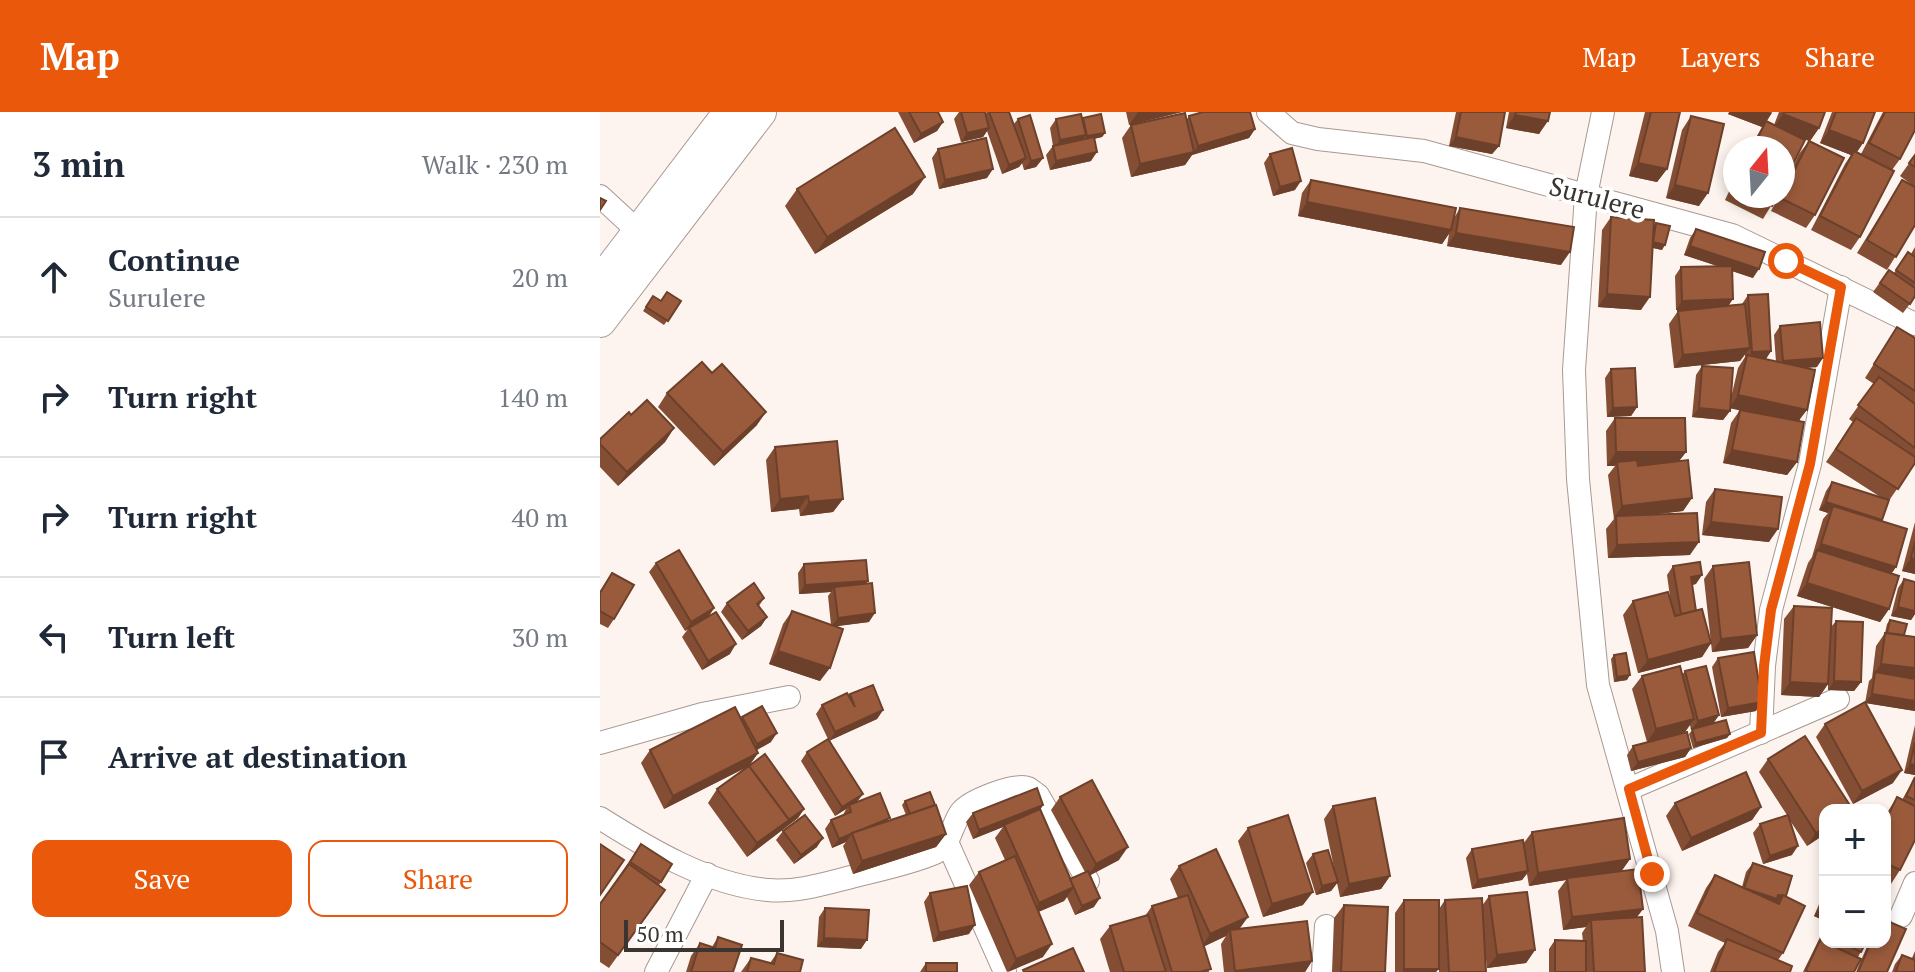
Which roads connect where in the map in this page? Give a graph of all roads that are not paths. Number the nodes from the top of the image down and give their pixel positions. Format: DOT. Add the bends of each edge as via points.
graph roads {
  1 [pos="730,112"];
  2 [pos="760,112"];
  3 [pos="1268,112"];
  4 [pos="1603,112"];
  5 [pos="1586,195"];
  6 [pos="600,196"];
  7 [pos="639,232"];
  8 [pos="600,283"];
  9 [pos="1841,287"];
  10 [pos="600,321"];
  11 [pos="1915,324"];
  12 [pos="789,697"];
  13 [pos="1838,699"];
  14 [pos="1761,733"];
  15 [pos="600,743"];
  16 [pos="1629,789"];
  17 [pos="600,818"];
  18 [pos="947,842"];
  19 [pos="707,874"];
  20 [pos="1088,881"];
  21 [pos="1915,883"];
  22 [pos="1901,916"];
  23 [pos="1326,926"];
  24 [pos="656,972"];
  25 [pos="1005,972"];
  26 [pos="1323,972"];
  27 [pos="1673,972"];
  1 -- 7 [label="main road"];
  2 -- 10 [label="main road"];
  3 -- 5 [label="street, Surulere" via="1292,133 1424,151"];
  4 -- 5 [label="street"];
  5 -- 9 [label="street, Surulere" via="1732,235"];
  5 -- 16 [label="street" via="1574,370 1578,479 1598,685"];
  6 -- 7 [label="street"];
  7 -- 8 [label="main road"];
  9 -- 11 [label="street, Surulere"];
  9 -- 14 [label="street" via="1810,464 1771,610"];
  12 -- 15 [label="street" via="702,714"];
  13 -- 14 [label="street"];
  14 -- 16 [label="street"];
  16 -- 27 [label="street"];
  17 -- 19 [label="street"];
  18 -- 19 [label="street" via="938,852 911,861 810,887 769,890"];
  18 -- 20 [label="street" via="963,809 983,797 1027,787 1038,795"];
  18 -- 25 [label="street"];
  19 -- 24 [label="street"];
  21 -- 22 [label="street"];
  23 -- 26 [label="street"];
}
